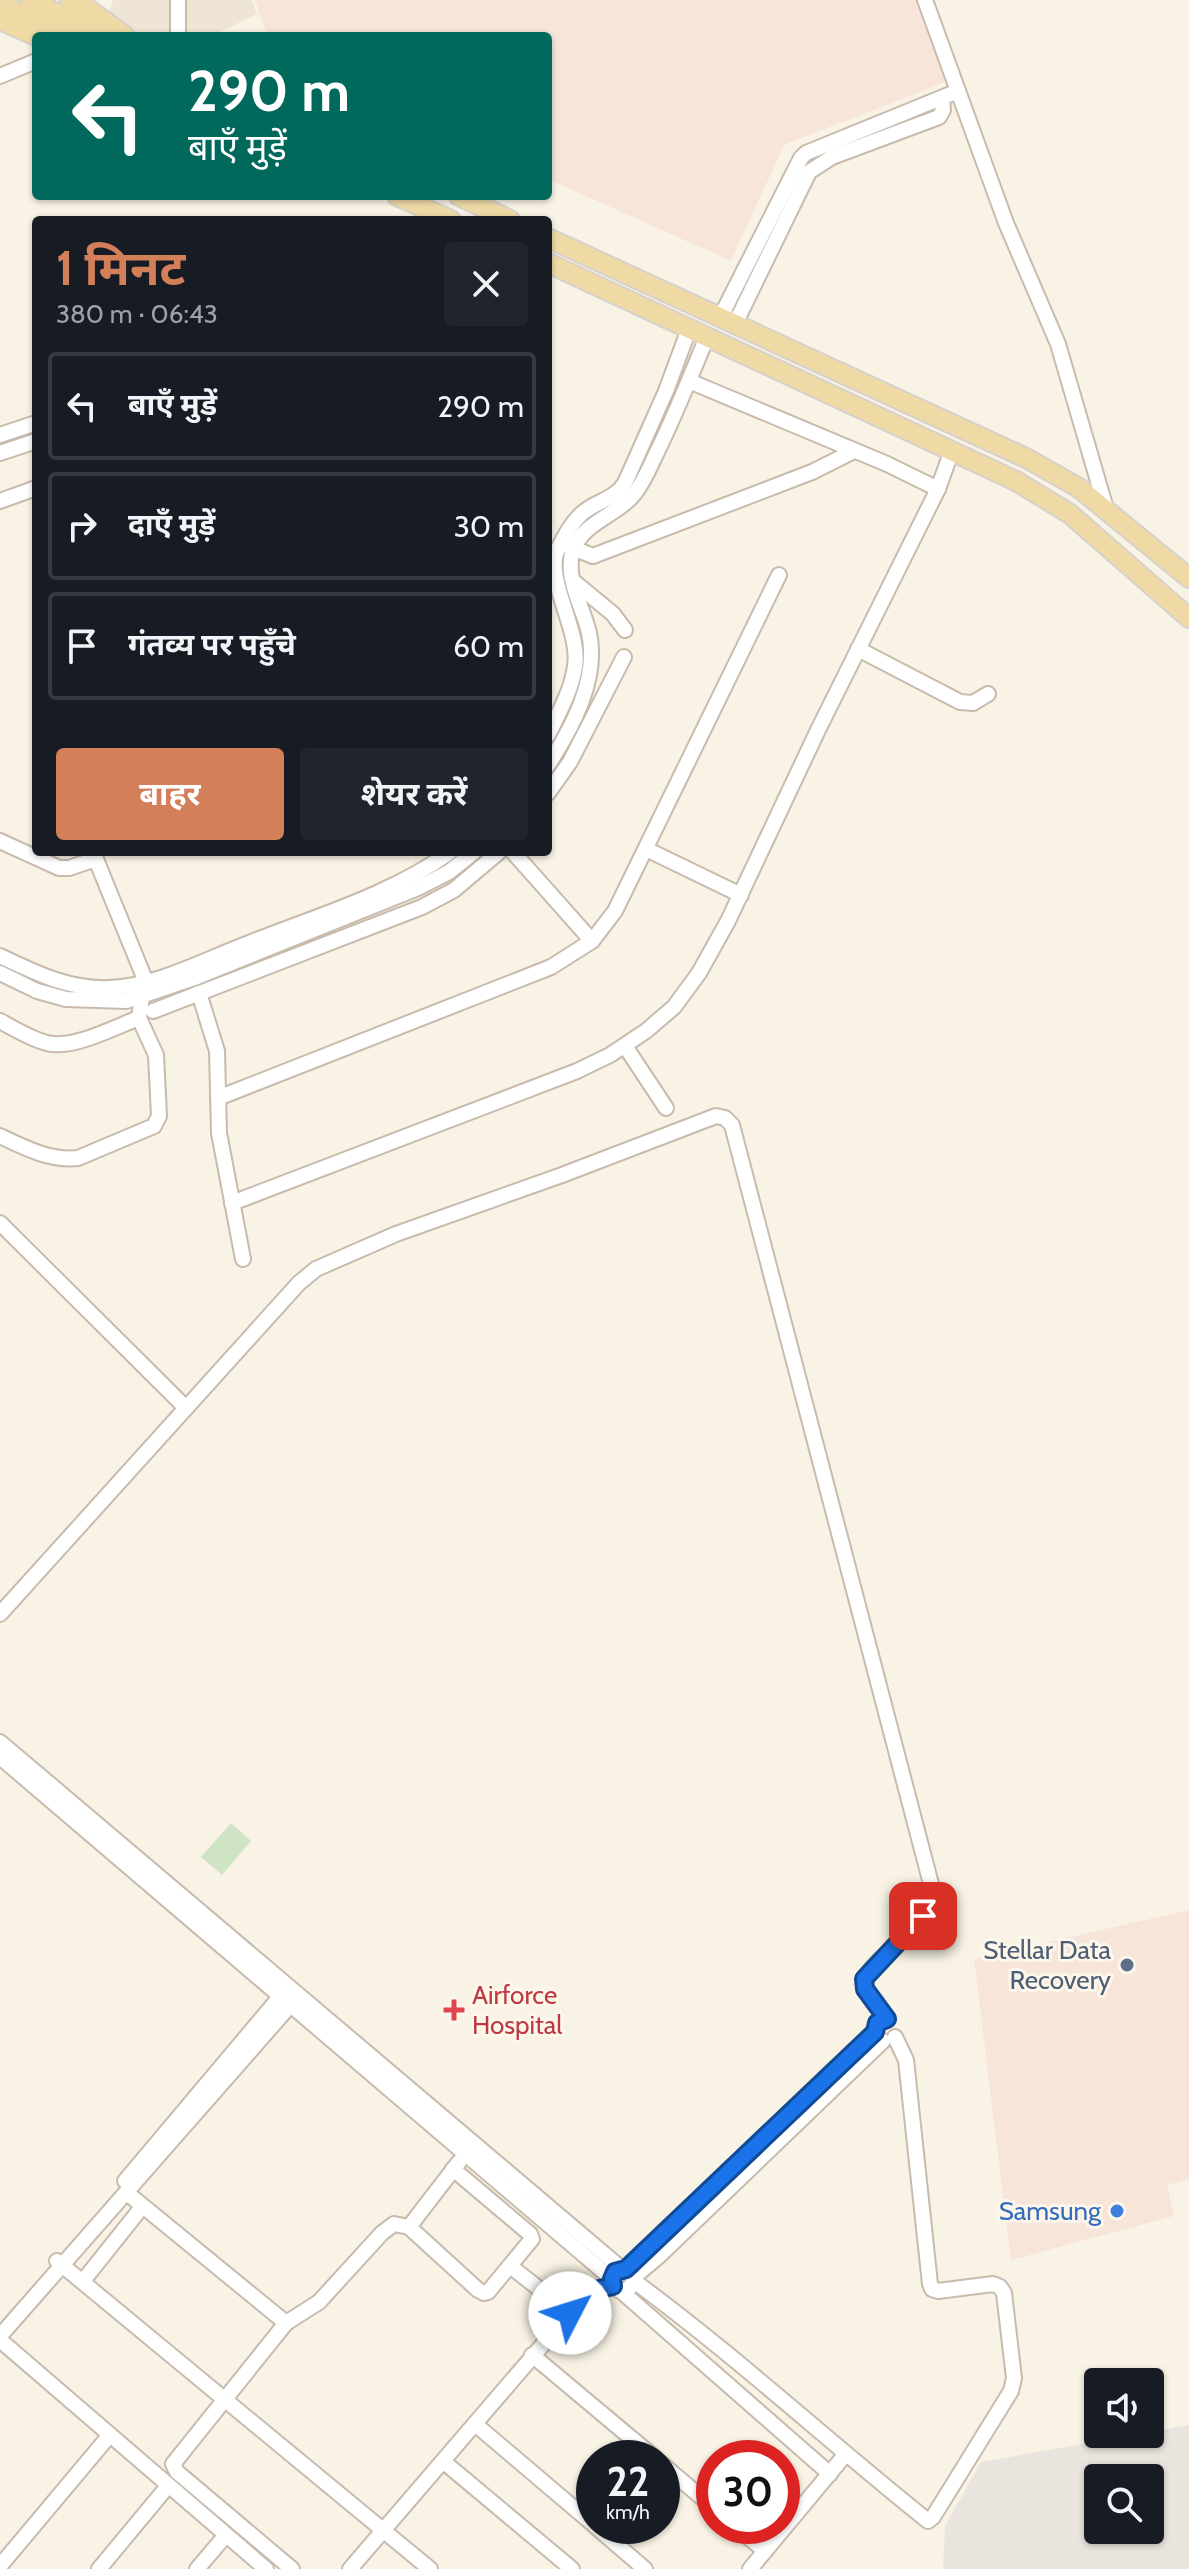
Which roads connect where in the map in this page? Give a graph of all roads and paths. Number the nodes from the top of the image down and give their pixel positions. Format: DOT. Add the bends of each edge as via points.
graph roads {
  1 [pos="30,0"];
  2 [pos="178,0"];
  3 [pos="925,0"];
  4 [pos="0,4"];
  5 [pos="0,20"];
  6 [pos="66,21"];
  7 [pos="95,32"];
  8 [pos="120,32"];
  9 [pos="178,32"];
  10 [pos="32,34"];
  11 [pos="32,63"];
  12 [pos="0,76"];
  13 [pos="958,91"];
  14 [pos="883,130"];
  15 [pos="795,165"];
  16 [pos="809,172"];
  17 [pos="406,200"];
  18 [pos="468,200"];
  19 [pos="442,216"];
  20 [pos="502,216"];
  21 [pos="552,240"];
  22 [pos="552,265"];
  23 [pos="728,321"];
  24 [pos="689,329"];
  25 [pos="707,337"];
  26 [pos="689,381"];
  27 [pos="666,391"];
  28 [pos="682,398"];
  29 [pos="32,424"];
  30 [pos="0,435"];
  31 [pos="32,442"];
  32 [pos="952,450"];
  33 [pos="854,451"];
  34 [pos="0,453"];
  35 [pos="1028,459"];
  36 [pos="1016,481"];
  37 [pos="32,489"];
  38 [pos="938,489"];
  39 [pos="0,501"];
  40 [pos="1107,512"];
  41 [pos="568,546"];
  42 [pos="779,575"];
  43 [pos="1189,578"];
  44 [pos="572,579"];
  45 [pos="1189,618"];
  46 [pos="625,630"];
  47 [pos="858,649"];
  48 [pos="624,657"];
  49 [pos="988,694"];
  50 [pos="552,726"];
  51 [pos="552,758"];
  52 [pos="552,787"];
  53 [pos="0,841"];
  54 [pos="646,849"];
  55 [pos="32,856"];
  56 [pos="33,856"];
  57 [pos="93,856"];
  58 [pos="95,856"];
  59 [pos="494,856"];
  60 [pos="517,856"];
  61 [pos="441,859"];
  62 [pos="741,895"];
  63 [pos="592,941"];
  64 [pos="0,956"];
  65 [pos="0,973"];
  66 [pos="190,973"];
  67 [pos="144,989"];
  68 [pos="198,994"];
  69 [pos="153,1011"];
  70 [pos="139,1018"];
  71 [pos="0,1021"];
  72 [pos="625,1046"];
  73 [pos="218,1098"];
  74 [pos="666,1108"];
  75 [pos="0,1136"];
  76 [pos="232,1203"];
  77 [pos="0,1223"];
  78 [pos="243,1259"];
  79 [pos="186,1408"];
  80 [pos="0,1614"];
  81 [pos="0,1742"];
  82 [pos="0,1757"];
  83 [pos="290,1996"];
  84 [pos="884,2037"];
  85 [pos="470,2149"];
  86 [pos="453,2169"];
  87 [pos="127,2193"];
  88 [pos="142,2207"];
  89 [pos="409,2227"];
  90 [pos="61,2264"];
  91 [pos="510,2266"];
  92 [pos="623,2279"];
  93 [pos="83,2281"];
  94 [pos="570,2313"];
  95 [pos="286,2323"];
  96 [pos="0,2338"];
  97 [pos="532,2355"];
  98 [pos="225,2400"];
  99 [pos="475,2424"];
  100 [pos="109,2436"];
  101 [pos="634,2440"];
  102 [pos="845,2455"];
  103 [pos="444,2462"];
  104 [pos="830,2474"];
  105 [pos="680,2479"];
  106 [pos="168,2486"];
  107 [pos="696,2493"];
  108 [pos="576,2511"];
  109 [pos="385,2530"];
  110 [pos="226,2535"];
  111 [pos="615,2544"];
  112 [pos="757,2544"];
  113 [pos="765,2551"];
  114 [pos="0,2566"];
  115 [pos="99,2569"];
  116 [pos="197,2569"];
  117 [pos="266,2569"];
  118 [pos="292,2569"];
  119 [pos="350,2569"];
  120 [pos="430,2569"];
  121 [pos="572,2569"];
  122 [pos="645,2569"];
  123 [pos="750,2569"];
  1 -- 6 [label="main road"];
  2 -- 9 [label="street"];
  3 -- 13 [label="street"];
  4 -- 6 [label="main road"];
  5 -- 10 [label="main road"];
  6 -- 7 [label="main road"];
  6 -- 8 [label="main road" via="84,6"];
  11 -- 12 [label="street"];
  13 -- 14 [label="street"];
  13 -- 40 [label="street" via="1058,344"];
  14 -- 15 [label="street" via="806,153"];
  14 -- 16 [label="street"];
  15 -- 16 [label="street"];
  15 -- 23 [label="street"];
  16 -- 23 [label="street"];
  17 -- 19 [label="main road"];
  18 -- 20 [label="main road"];
  21 -- 23 [label="main road"];
  22 -- 24 [label="main road"];
  23 -- 35 [label="main road"];
  24 -- 25 [label="main road"];
  24 -- 27 [label="street"];
  25 -- 26 [label="street"];
  25 -- 32 [label="main road"];
  26 -- 28 [label="street"];
  26 -- 33 [label="street"];
  27 -- 28 [label="street"];
  27 -- 41 [label="street" via="622,489 575,520"];
  28 -- 41 [label="street" via="637,490"];
  29 -- 30 [label="street"];
  31 -- 34 [label="street"];
  32 -- 36 [label="main road"];
  32 -- 38 [label="street"];
  33 -- 38 [label="street"];
  33 -- 41 [label="street" via="593,556"];
  35 -- 36 [label="main road"];
  35 -- 40 [label="main road" via="1079,488"];
  36 -- 45 [label="main road" via="1070,514"];
  37 -- 39 [label="street"];
  38 -- 47 [label="street"];
  40 -- 43 [label="main road"];
  41 -- 44 [label="street"];
  41 -- 50 [label="street" via="556,554 555,570 576,665"];
  42 -- 54 [label="street"];
  44 -- 46 [label="street"];
  44 -- 51 [label="street" via="589,635 590,668 569,730"];
  47 -- 49 [label="street" via="960,702 973,703"];
  47 -- 62 [label="street"];
  48 -- 52 [label="street"];
  53 -- 55 [label="street"];
  54 -- 62 [label="street"];
  54 -- 63 [label="street" via="615,911"];
  56 -- 57 [label="street" via="69,868"];
  58 -- 67 [label="street"];
  59 -- 68 [label="street" via="454,890 422,907"];
  60 -- 63 [label="street"];
  61 -- 66 [label="street" via="376,893"];
  62 -- 72 [label="street" via="674,1007"];
  63 -- 73 [label="street" via="551,967"];
  64 -- 67 [label="street" via="82,988"];
  65 -- 67 [label="street" via="66,999 126,1001"];
  66 -- 67 [label="street"];
  66 -- 68 [label="street"];
  67 -- 70 [label="street"];
  68 -- 69 [label="street"];
  68 -- 73 [label="street" via="217,1051"];
  70 -- 71 [label="street" via="59,1045"];
  70 -- 75 [label="street" via="156,1055 159,1116 154,1126 65,1159"];
  72 -- 74 [label="street"];
  72 -- 76 [label="street" via="577,1071"];
  73 -- 76 [label="street"];
  76 -- 78 [label="street"];
  77 -- 79 [label="street"];
  79 -- 80 [label="street"];
  79 -- 84 [label="street" via="316,1269 396,1234 716,1116 729,1120 931,1884 923,1916 864,1979 865,1989 887,2019 877,2023"];
  81 -- 83 [label="street"];
  82 -- 83 [label="street"];
  83 -- 85 [label="street"];
  83 -- 87 [label="street"];
  83 -- 90 [label="street"];
  84 -- 92 [label="street" via="670,2246"];
  84 -- 102 [label="street" via="906,2060 930,2284 938,2291 1000,2287 1014,2385 928,2521"];
  85 -- 86 [label="street"];
  85 -- 92 [label="street"];
  86 -- 89 [label="street"];
  86 -- 91 [label="street" via="530,2234 532,2239"];
  87 -- 88 [label="street"];
  87 -- 90 [label="street"];
  88 -- 93 [label="street"];
  88 -- 95 [label="street"];
  89 -- 91 [label="street" via="484,2293"];
  89 -- 95 [label="street" via="394,2224 382,2233 319,2302"];
  90 -- 93 [label="street"];
  90 -- 96 [label="street" via="45,2277"];
  91 -- 94 [label="street"];
  92 -- 94 [label="street" via="595,2290"];
  92 -- 102 [label="street" via="669,2307"];
  92 -- 104 [label="street"];
  93 -- 98 [label="street"];
  94 -- 97 [label="street"];
  95 -- 98 [label="street"];
  96 -- 100 [label="street"];
  97 -- 99 [label="street"];
  97 -- 101 [label="street"];
  98 -- 109 [label="street"];
  98 -- 118 [label="street" via="173,2464"];
  99 -- 103 [label="street"];
  99 -- 108 [label="street"];
  100 -- 106 [label="street"];
  100 -- 114 [label="street"];
  102 -- 104 [label="street"];
  103 -- 109 [label="street"];
  103 -- 121 [label="street"];
  104 -- 113 [label="street"];
  105 -- 107 [label="street"];
  106 -- 110 [label="street"];
  106 -- 115 [label="street"];
  109 -- 119 [label="street"];
  109 -- 120 [label="street"];
  110 -- 116 [label="street"];
  110 -- 117 [label="street"];
  111 -- 122 [label="street"];
  112 -- 113 [label="street"];
  113 -- 123 [label="street"];
}
